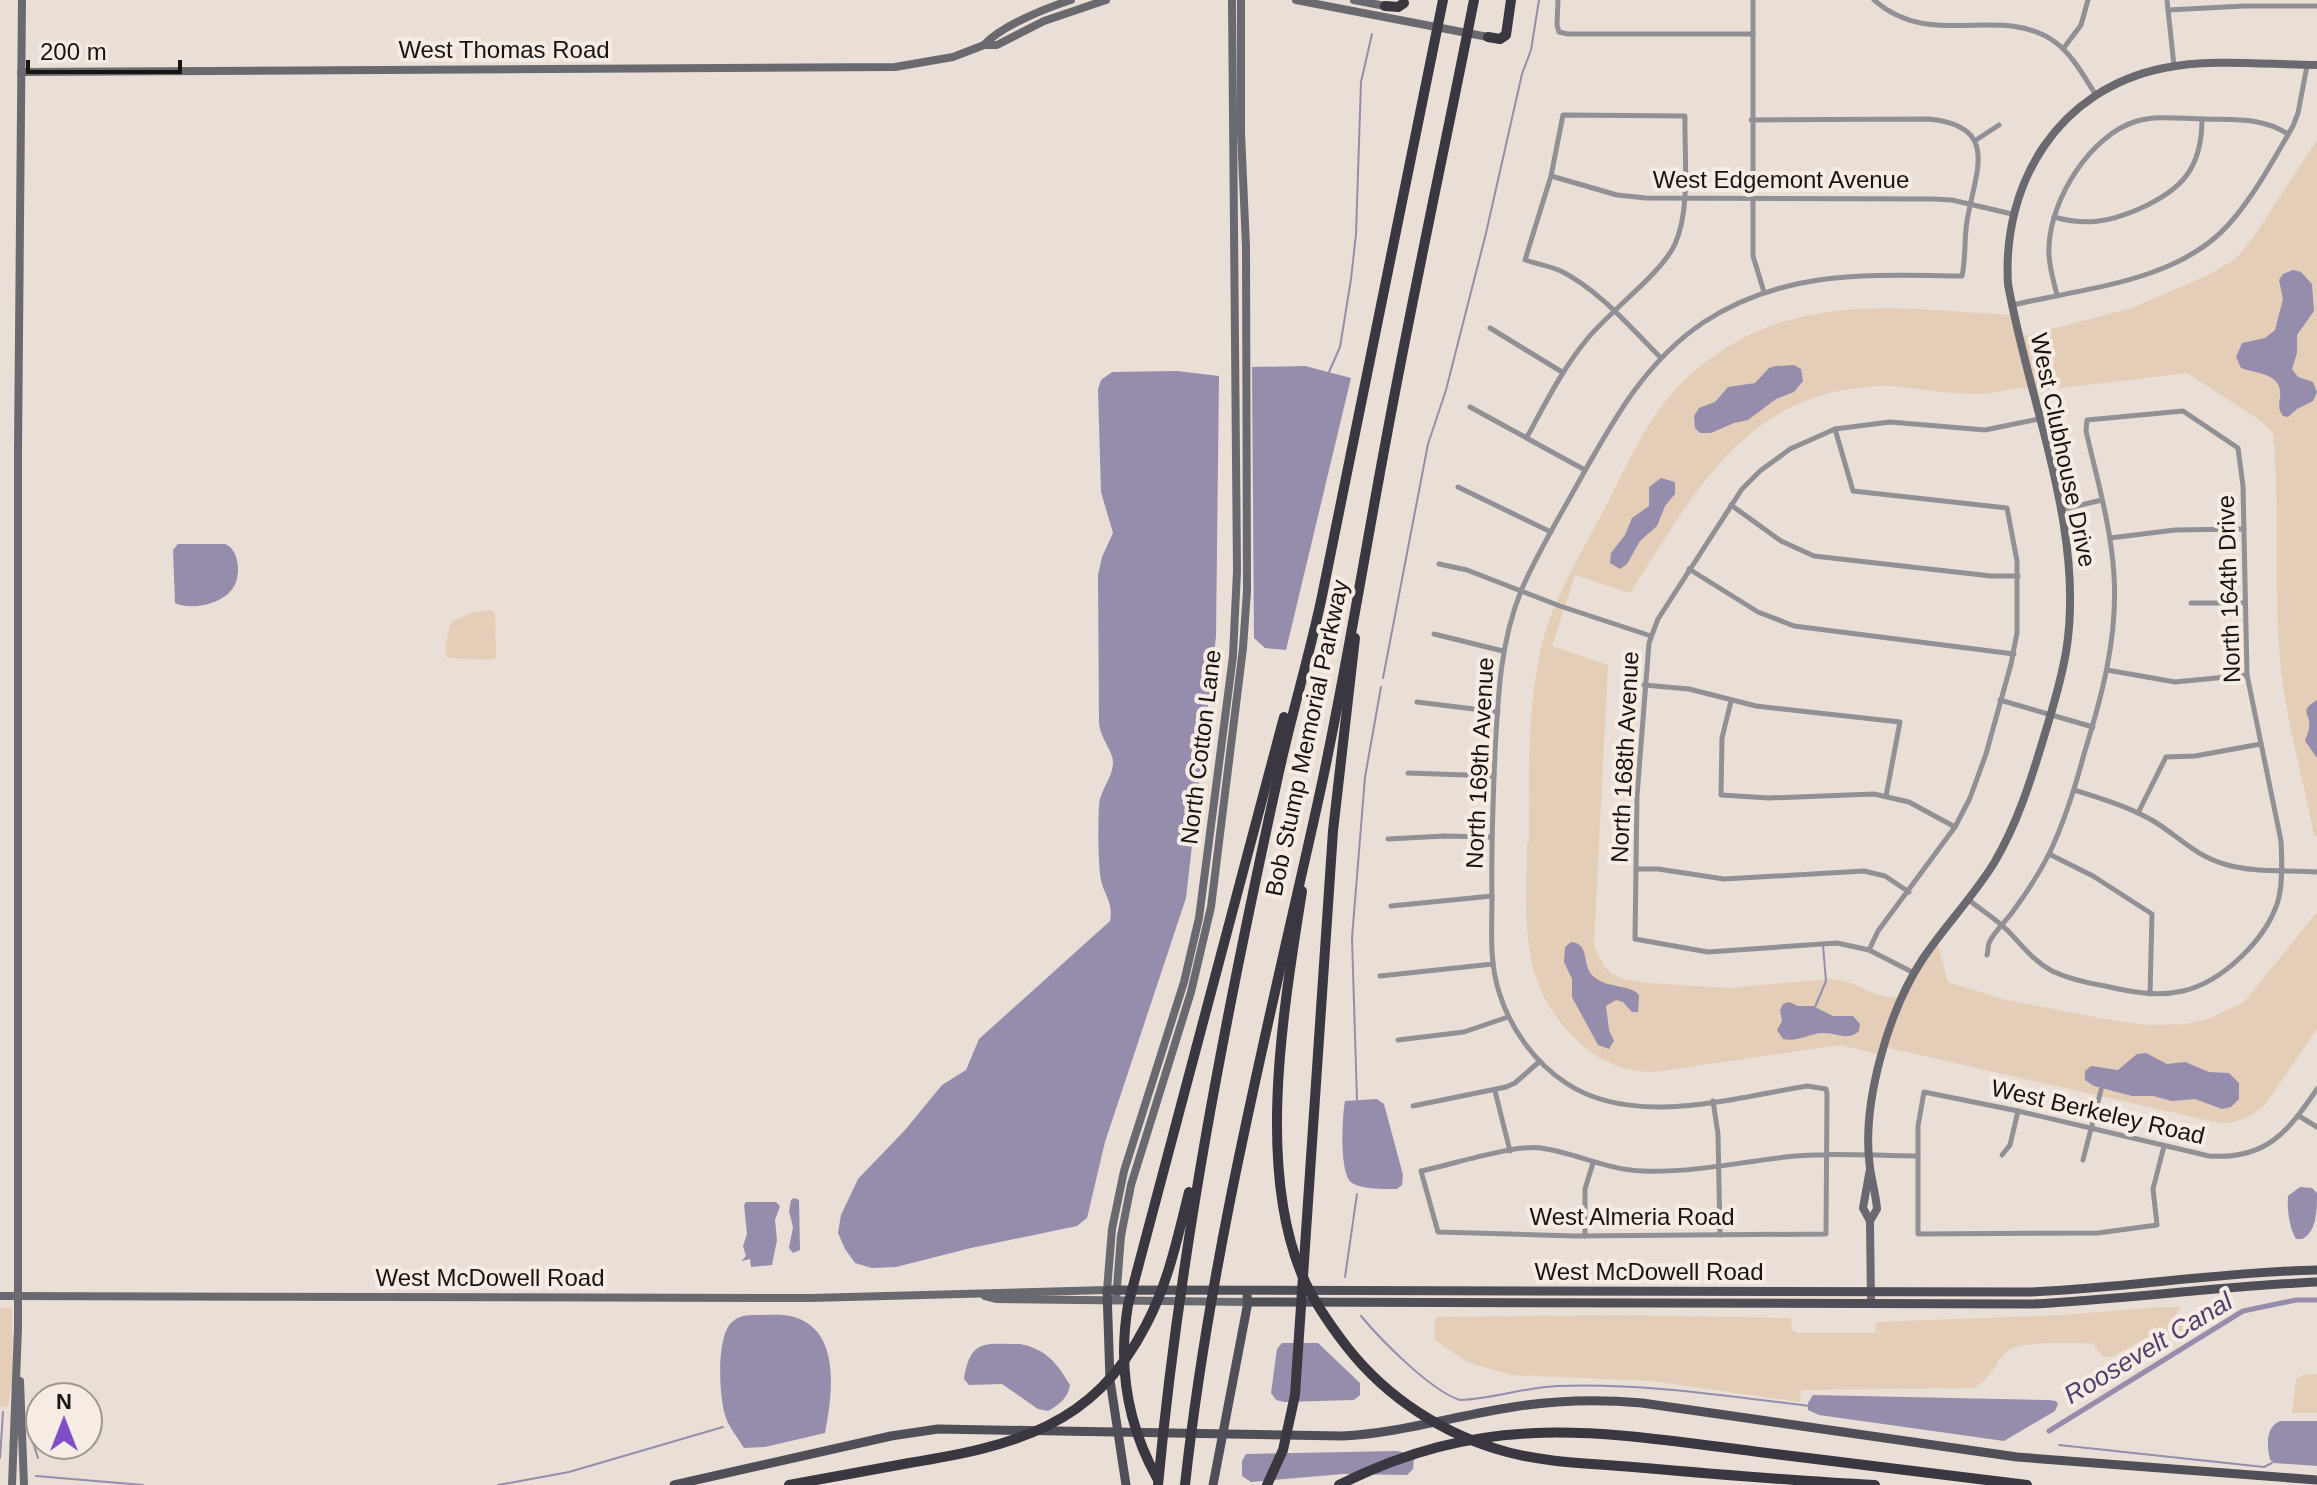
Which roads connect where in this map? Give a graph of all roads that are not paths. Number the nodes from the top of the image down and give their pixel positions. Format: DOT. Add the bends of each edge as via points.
graph roads {
  1 [pos="22,0"];
  2 [pos="1071,0"];
  3 [pos="1106,0"];
  4 [pos="1232,0"];
  5 [pos="1241,0"];
  6 [pos="1296,0"];
  7 [pos="1354,0"];
  8 [pos="1443,0"];
  9 [pos="1474,0"];
  10 [pos="1511,0"];
  11 [pos="1558,0"];
  12 [pos="1753,0"];
  13 [pos="1874,0"];
  14 [pos="2088,0"];
  15 [pos="2167,0"];
  16 [pos="1405,2"];
  17 [pos="1385,6"];
  18 [pos="2317,6"];
  19 [pos="2168,10"];
  20 [pos="1403,20"];
  21 [pos="1753,34"];
  22 [pos="1488,37"];
  23 [pos="984,45"];
  24 [pos="2063,49"];
  25 [pos="2312,65"];
  26 [pos="2174,66"];
  27 [pos="21,72"];
  28 [pos="1231,92"];
  29 [pos="2096,96"];
  30 [pos="2202,119"];
  31 [pos="1751,120"];
  32 [pos="1241,125"];
  33 [pos="1999,125"];
  34 [pos="2288,134"];
  35 [pos="1976,140"];
  36 [pos="1551,176"];
  37 [pos="1684,199"];
  38 [pos="1752,199"];
  39 [pos="1971,204"];
  40 [pos="2012,214"];
  41 [pos="2054,217"];
  42 [pos="1764,292"];
  43 [pos="2057,295"];
  44 [pos="2012,305"];
  45 [pos="1613,310"];
  46 [pos="1490,328"];
  47 [pos="1660,357"];
  48 [pos="1562,372"];
  49 [pos="1470,407"];
  50 [pos="2039,419"];
  51 [pos="1835,429"];
  52 [pos="1527,437"];
  53 [pos="1585,470"];
  54 [pos="1458,487"];
  55 [pos="2102,500"];
  56 [pos="1731,504"];
  57 [pos="2060,510"];
  58 [pos="2244,529"];
  59 [pos="1551,532"];
  60 [pos="2110,538"];
  61 [pos="1439,564"];
  62 [pos="1327,569"];
  63 [pos="1689,569"];
  64 [pos="2018,576"];
  65 [pos="1358,587"];
  66 [pos="1521,592"];
  67 [pos="2191,603"];
  68 [pos="2245,603"];
  69 [pos="1434,634"];
  70 [pos="1651,636"];
  71 [pos="1504,651"];
  72 [pos="2014,654"];
  73 [pos="2107,670"];
  74 [pos="2247,675"];
  75 [pos="1644,685"];
  76 [pos="2000,700"];
  77 [pos="1731,701"];
  78 [pos="1417,702"];
  79 [pos="1498,712"];
  80 [pos="2050,715"];
  81 [pos="2093,727"];
  82 [pos="2262,744"];
  83 [pos="1408,773"];
  84 [pos="1494,776"];
  85 [pos="2074,790"];
  86 [pos="1886,796"];
  87 [pos="1317,807"];
  88 [pos="2138,813"];
  89 [pos="1955,827"];
  90 [pos="1491,837"];
  91 [pos="1388,839"];
  92 [pos="2049,853"];
  93 [pos="1636,869"];
  94 [pos="2281,870"];
  95 [pos="2317,872"];
  96 [pos="1909,892"];
  97 [pos="1492,896"];
  98 [pos="1967,899"];
  99 [pos="1391,906"];
  100 [pos="2002,926"];
  101 [pos="1869,950"];
  102 [pos="1987,955"];
  103 [pos="1493,964"];
  104 [pos="1914,973"];
  105 [pos="1380,976"];
  106 [pos="2150,994"];
  107 [pos="1508,1017"];
  108 [pos="1398,1040"];
  109 [pos="1540,1061"];
  110 [pos="1217,1075"];
  111 [pos="2317,1089"];
  112 [pos="2101,1090"];
  113 [pos="1495,1091"];
  114 [pos="1713,1101"];
  115 [pos="1413,1106"];
  116 [pos="2018,1111"];
  117 [pos="2299,1116"];
  118 [pos="2317,1127"];
  119 [pos="2091,1128"];
  120 [pos="2164,1146"];
  121 [pos="1510,1151"];
  122 [pos="1827,1155"];
  123 [pos="2002,1155"];
  124 [pos="1870,1156"];
  125 [pos="1918,1156"];
  126 [pos="2083,1160"];
  127 [pos="1593,1163"];
  128 [pos="1719,1166"];
  129 [pos="1720,1235"];
  130 [pos="1585,1236"];
  131 [pos="2317,1270"];
  132 [pos="2317,1282"];
  133 [pos="1233,1290"];
  134 [pos="1112,1295"];
  135 [pos="0,1296"];
  136 [pos="18,1296"];
  137 [pos="1871,1298"];
  138 [pos="1248,1302"];
  139 [pos="17,1372"];
  140 [pos="1118,1431"];
  141 [pos="1222,1434"];
  142 [pos="2317,1480"];
  143 [pos="12,1485"];
  144 [pos="24,1485"];
  145 [pos="674,1485"];
  146 [pos="789,1485"];
  147 [pos="1126,1485"];
  148 [pos="1159,1485"];
  149 [pos="1185,1485"];
  150 [pos="1213,1485"];
  151 [pos="1267,1485"];
  152 [pos="1339,1485"];
  153 [pos="1875,1485"];
  154 [pos="2027,1485"];
  1 -- 27 [label="main road"];
  2 -- 23 [label="main road, West Thomas Road"];
  3 -- 23 [label="main road, West Thomas Road" via="1044,21 997,45"];
  4 -- 28 [label="main road, North Cotton Lane"];
  5 -- 32 [label="main road, North Cotton Lane"];
  6 -- 20 [label="main road"];
  7 -- 17 [label="main road"];
  8 -- 62 [label="highway, Bob Stump Memorial Parkway"];
  9 -- 65 [label="highway, Bob Stump Memorial Parkway"];
  10 -- 22 [label="highway" via="1506,35"];
  11 -- 21 [label="street" via="1559,32 1568,34"];
  12 -- 21 [label="street"];
  13 -- 24 [label="street" via="1913,23 2018,27"];
  14 -- 24 [label="street" via="2081,25"];
  15 -- 19 [label="street"];
  16 -- 17 [label="highway"];
  16 -- 20 [label="highway"];
  18 -- 19 [label="street"];
  19 -- 26 [label="street"];
  20 -- 22 [label="main road"];
  21 -- 31 [label="street"];
  23 -- 27 [label="main road, West Thomas Road" via="919,65 882,68"];
  24 -- 29 [label="street"];
  25 -- 26 [label="main road, West Clubhouse Drive"];
  25 -- 34 [label="street"];
  26 -- 29 [label="main road, West Clubhouse Drive" via="2136,76"];
  27 -- 136 [label="main road"];
  28 -- 32 [label="main road"];
  28 -- 134 [label="main road, North Cotton Lane" via="1237,412 1233,656 1199,918 1124,1171 1112,1229"];
  29 -- 40 [label="main road, West Clubhouse Drive" via="2047,141 2026,175"];
  30 -- 34 [label="street" via="2258,121"];
  30 -- 41 [label="street" via="2144,119 2119,130 2080,166"];
  30 -- 41 [label="street" via="2197,157 2167,195 2108,221 2078,223"];
  31 -- 35 [label="street" via="1929,119 1951,121"];
  31 -- 38 [label="street"];
  32 -- 134 [label="main road, North Cotton Lane" via="1247,591 1243,648 1205,937 1131,1185"];
  33 -- 35 [label="street"];
  34 -- 43 [label="street" via="2237,214 2206,245 2126,281"];
  35 -- 39 [label="street" via="1979,156"];
  36 -- 37 [label="street, West Edgemont Avenue" via="1617,195"];
  36 -- 37 [label="street" via="1563,115 1685,116"];
  36 -- 45 [label="street" via="1525,260 1559,270"];
  37 -- 38 [label="street, West Edgemont Avenue"];
  37 -- 45 [label="street" via="1675,243 1665,260"];
  38 -- 39 [label="street, West Edgemont Avenue" via="1932,199"];
  38 -- 42 [label="street" via="1753,256"];
  39 -- 40 [label="street, West Edgemont Avenue"];
  39 -- 42 [label="street, North 169th Avenue" via="1962,276 1830,277"];
  40 -- 44 [label="main road, West Clubhouse Drive" via="2007,257"];
  41 -- 43 [label="street" via="2049,256"];
  42 -- 47 [label="street, North 169th Avenue" via="1705,321"];
  43 -- 44 [label="street"];
  44 -- 50 [label="main road, West Clubhouse Drive"];
  45 -- 47 [label="street"];
  45 -- 48 [label="street"];
  46 -- 48 [label="street"];
  47 -- 53 [label="street, North 169th Avenue" via="1620,410"];
  48 -- 52 [label="street"];
  49 -- 52 [label="street"];
  50 -- 51 [label="street, North 168th Avenue" via="1985,430 1890,422"];
  50 -- 57 [label="main road, West Clubhouse Drive"];
  51 -- 56 [label="street, North 168th Avenue" via="1779,456"];
  51 -- 64 [label="street" via="1853,491 2007,508"];
  52 -- 53 [label="street"];
  53 -- 59 [label="street, North 169th Avenue"];
  54 -- 59 [label="street"];
  55 -- 57 [label="street"];
  55 -- 58 [label="street, North 164th Drive" via="2087,420 2183,411 2238,448"];
  55 -- 60 [label="street"];
  56 -- 63 [label="street, North 168th Avenue"];
  56 -- 64 [label="street" via="1781,541 1814,556"];
  57 -- 80 [label="main road, West Clubhouse Drive" via="2070,610 2066,655"];
  58 -- 60 [label="street"];
  58 -- 68 [label="street, North 164th Drive"];
  59 -- 66 [label="street, North 169th Avenue"];
  60 -- 73 [label="street" via="2115,587"];
  61 -- 66 [label="street"];
  62 -- 110 [label="highway, Bob Stump Memorial Parkway" via="1274,792"];
  62 -- 148 [label="highway" via="1129,1295 1123,1356 1127,1393"];
  63 -- 70 [label="street, North 168th Avenue"];
  63 -- 72 [label="street" via="1758,612 1794,626"];
  64 -- 72 [label="street"];
  65 -- 87 [label="highway, Bob Stump Memorial Parkway"];
  65 -- 151 [label="highway" via="1333,831 1293,1411"];
  66 -- 70 [label="street"];
  66 -- 71 [label="street, North 169th Avenue"];
  67 -- 68 [label="street"];
  68 -- 74 [label="street, North 164th Drive"];
  69 -- 71 [label="street"];
  70 -- 75 [label="street, North 168th Avenue"];
  71 -- 79 [label="street, North 169th Avenue"];
  72 -- 76 [label="street"];
  73 -- 74 [label="street" via="2175,682"];
  73 -- 81 [label="street"];
  74 -- 82 [label="street, North 164th Drive"];
  75 -- 77 [label="street" via="1689,689"];
  75 -- 93 [label="street, North 168th Avenue"];
  76 -- 80 [label="street"];
  76 -- 89 [label="street" via="1978,778"];
  77 -- 86 [label="street" via="1900,722"];
  77 -- 86 [label="street" via="1722,738 1721,795"];
  78 -- 79 [label="street"];
  79 -- 84 [label="street, North 169th Avenue"];
  80 -- 81 [label="street"];
  80 -- 98 [label="main road, West Clubhouse Drive" via="2017,819"];
  81 -- 85 [label="street"];
  82 -- 88 [label="street" via="2166,757"];
  82 -- 94 [label="street, North 164th Drive" via="2281,841"];
  83 -- 84 [label="street"];
  84 -- 90 [label="street, North 169th Avenue"];
  85 -- 88 [label="street"];
  85 -- 92 [label="street"];
  86 -- 89 [label="street" via="1923,808"];
  87 -- 149 [label="highway, Bob Stump Memorial Parkway" via="1217,1270"];
  87 -- 153 [label="highway" via="1286,1013 1279,1176 1302,1275 1354,1356 1423,1415 1462,1437 1507,1452 1583,1464"];
  88 -- 94 [label="street" via="2216,862"];
  89 -- 96 [label="street"];
  90 -- 91 [label="street"];
  90 -- 97 [label="street, North 169th Avenue"];
  92 -- 100 [label="street"];
  92 -- 106 [label="street" via="2152,914"];
  93 -- 96 [label="street" via="1724,879 1857,871 1885,876"];
  93 -- 101 [label="street, North 168th Avenue" via="1635,939 1708,952 1837,943"];
  94 -- 95 [label="street"];
  94 -- 106 [label="street, North 164th Drive" via="2274,909 2236,961 2195,987"];
  96 -- 101 [label="street"];
  97 -- 99 [label="street"];
  97 -- 103 [label="street, North 169th Avenue"];
  98 -- 100 [label="street, North 164th Drive"];
  98 -- 104 [label="main road, West Clubhouse Drive"];
  100 -- 102 [label="street" via="1988,944"];
  100 -- 106 [label="street, North 164th Drive" via="2053,972"];
  101 -- 104 [label="street"];
  103 -- 105 [label="street"];
  103 -- 107 [label="street, North 169th Avenue"];
  104 -- 124 [label="main road, West Clubhouse Drive" via="1881,1055"];
  107 -- 108 [label="street" via="1464,1032"];
  107 -- 109 [label="street"];
  109 -- 113 [label="street" via="1515,1083"];
  109 -- 114 [label="street" via="1568,1085 1619,1105"];
  110 -- 146 [label="highway" via="1159,1296 1141,1335 1100,1387 1049,1425 998,1446"];
  110 -- 148 [label="highway, Bob Stump Memorial Parkway" via="1173,1337"];
  111 -- 117 [label="street, West Berkeley Road"];
  112 -- 119 [label="street"];
  113 -- 115 [label="street"];
  113 -- 121 [label="street"];
  114 -- 122 [label="street" via="1821,1086 1826,1089"];
  114 -- 128 [label="street"];
  116 -- 119 [label="street, West Berkeley Road"];
  116 -- 123 [label="street" via="2010,1145"];
  116 -- 125 [label="street, West Berkeley Road" via="1924,1092"];
  117 -- 118 [label="street"];
  117 -- 120 [label="street, West Berkeley Road" via="2280,1137 2241,1155 2209,1156"];
  119 -- 120 [label="street, West Berkeley Road"];
  119 -- 126 [label="street"];
  120 -- 125 [label="street" via="2153,1189 2157,1225 2098,1233 1918,1234"];
  121 -- 127 [label="street" via="1539,1148"];
  121 -- 130 [label="street, West Almeria Road" via="1421,1171 1438,1232"];
  122 -- 124 [label="street"];
  122 -- 128 [label="street"];
  122 -- 129 [label="street, West Almeria Road" via="1826,1234"];
  124 -- 125 [label="street"];
  124 -- 137 [label="main road, West Clubhouse Drive"];
  127 -- 128 [label="street" via="1642,1171"];
  127 -- 130 [label="street" via="1585,1189"];
  128 -- 129 [label="street"];
  129 -- 130 [label="street, West Almeria Road"];
  131 -- 137 [label="main road, West McDowell Road" via="2031,1292"];
  132 -- 137 [label="main road, West McDowell Road" via="2048,1303"];
  133 -- 134 [label="main road, West McDowell Road"];
  133 -- 137 [label="main road, West McDowell Road"];
  133 -- 138 [label="main road" via="1247,1296"];
  134 -- 136 [label="main road, West McDowell Road"];
  134 -- 138 [label="main road, West McDowell Road" via="1144,1301"];
  134 -- 140 [label="main road, North Cotton Lane" via="1108,1355"];
  135 -- 136 [label="main road, West McDowell Road"];
  136 -- 139 [label="main road"];
  137 -- 138 [label="main road, West McDowell Road"];
  138 -- 141 [label="main road"];
  139 -- 143 [label="main road"];
  139 -- 144 [label="main road"];
  140 -- 141 [label="main road"];
  140 -- 145 [label="main road" via="949,1429 903,1434"];
  140 -- 147 [label="main road, North Cotton Lane"];
  141 -- 142 [label="main road" via="1342,1436 1553,1402 1614,1401 2017,1457"];
  141 -- 150 [label="main road"];
  152 -- 154 [label="highway" via="1433,1447 1512,1433 1589,1432"];
}
